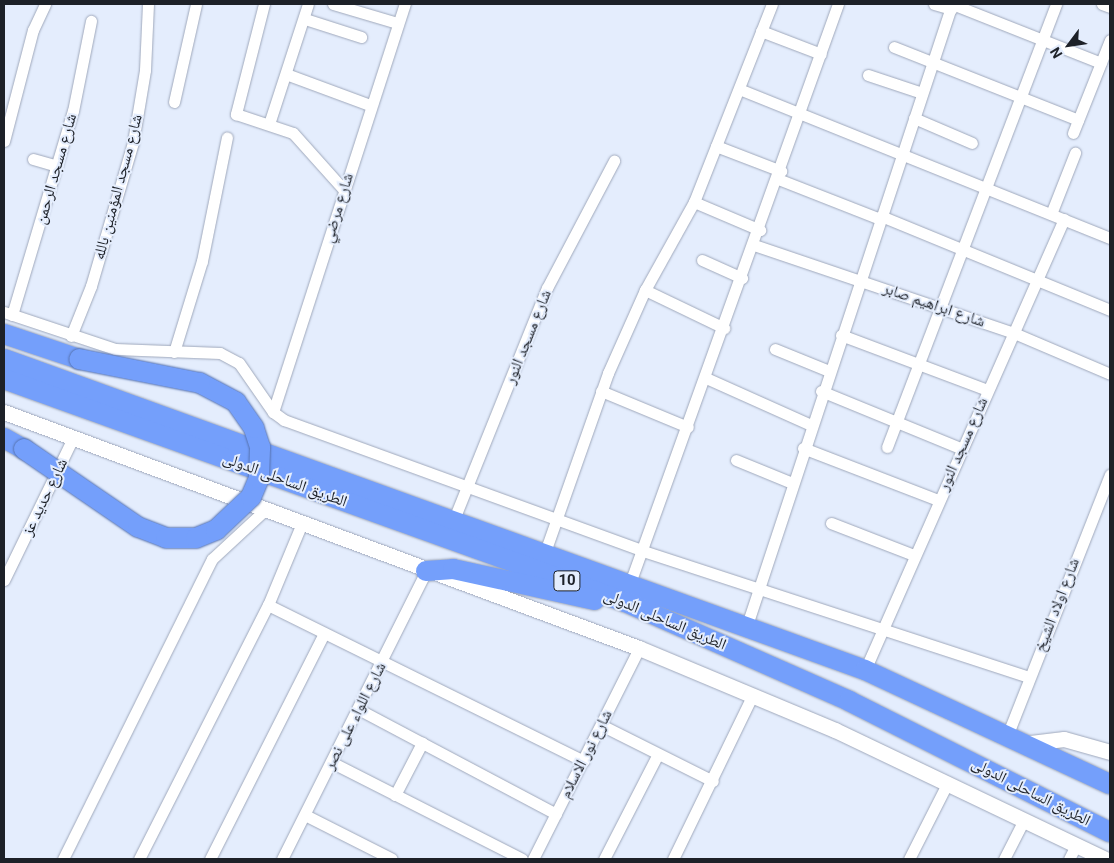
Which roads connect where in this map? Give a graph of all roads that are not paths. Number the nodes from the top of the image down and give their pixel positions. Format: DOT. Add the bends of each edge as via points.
graph roads {
  1 [pos="45,4"];
  2 [pos="148,4"];
  3 [pos="196,4"];
  4 [pos="264,4"];
  5 [pos="308,4"];
  6 [pos="333,4"];
  7 [pos="405,4"];
  8 [pos="772,4"];
  9 [pos="838,4"];
  10 [pos="934,4"];
  11 [pos="1056,4"];
  12 [pos="1102,4"];
  13 [pos="952,6"];
  14 [pos="1110,7"];
  15 [pos="305,19"];
  16 [pos="91,21"];
  17 [pos="397,24"];
  18 [pos="762,32"];
  19 [pos="361,36"];
  20 [pos="1043,40"];
  21 [pos="1110,40"];
  22 [pos="894,47"];
  23 [pos="821,54"];
  24 [pos="934,61"];
  25 [pos="1101,63"];
  26 [pos="286,74"];
  27 [pos="868,74"];
  28 [pos="739,90"];
  29 [pos="922,93"];
  30 [pos="1024,98"];
  31 [pos="174,102"];
  32 [pos="370,105"];
  33 [pos="800,114"];
  34 [pos="914,118"];
  35 [pos="1078,120"];
  36 [pos="269,124"];
  37 [pos="1073,133"];
  38 [pos="227,137"];
  39 [pos="4,141"];
  40 [pos="972,143"];
  41 [pos="716,146"];
  42 [pos="1075,153"];
  43 [pos="901,154"];
  44 [pos="33,160"];
  45 [pos="614,161"];
  46 [pos="57,166"];
  47 [pos="779,175"];
  48 [pos="989,188"];
  49 [pos="344,190"];
  50 [pos="694,202"];
  51 [pos="1051,214"];
  52 [pos="881,218"];
  53 [pos="1064,219"];
  54 [pos="760,230"];
  55 [pos="1110,238"];
  56 [pos="754,246"];
  57 [pos="964,249"];
  58 [pos="702,260"];
  59 [pos="742,278"];
  60 [pos="1038,279"];
  61 [pos="860,280"];
  62 [pos="645,290"];
  63 [pos="942,308"];
  64 [pos="1110,310"];
  65 [pos="8,314"];
  66 [pos="724,328"];
  67 [pos="1014,333"];
  68 [pos="4,334"];
  69 [pos="841,334"];
  70 [pos="71,336"];
  71 [pos="775,349"];
  72 [pos="174,352"];
  73 [pos="4,360"];
  74 [pos="920,364"];
  75 [pos="829,371"];
  76 [pos="1110,374"];
  77 [pos="706,378"];
  78 [pos="4,379"];
  79 [pos="988,390"];
  80 [pos="601,391"];
  81 [pos="822,391"];
  82 [pos="4,412"];
  83 [pos="273,412"];
  84 [pos="898,422"];
  85 [pos="810,425"];
  86 [pos="688,427"];
  87 [pos="4,438"];
  88 [pos="72,440"];
  89 [pos="887,447"];
  90 [pos="803,448"];
  91 [pos="960,448"];
  92 [pos="736,460"];
  93 [pos="1110,475"];
  94 [pos="792,483"];
  95 [pos="468,486"];
  96 [pos="938,500"];
  97 [pos="265,510"];
  98 [pos="454,519"];
  99 [pos="556,520"];
  100 [pos="302,523"];
  101 [pos="832,524"];
  102 [pos="643,551"];
  103 [pos="545,552"];
  104 [pos="914,555"];
  105 [pos="426,571"];
  106 [pos="4,580"];
  107 [pos="759,589"];
  108 [pos="628,592"];
  109 [pos="268,606"];
  110 [pos="747,625"];
  111 [pos="882,629"];
  112 [pos="324,633"];
  113 [pos="639,648"];
  114 [pos="383,662"];
  115 [pos="865,670"];
  116 [pos="1029,677"];
  117 [pos="753,694"];
  118 [pos="358,709"];
  119 [pos="601,725"];
  120 [pos="1014,740"];
  121 [pos="422,743"];
  122 [pos="1110,752"];
  123 [pos="658,754"];
  124 [pos="583,761"];
  125 [pos="331,762"];
  126 [pos="713,781"];
  127 [pos="948,782"];
  128 [pos="1110,784"];
  129 [pos="395,795"];
  130 [pos="556,814"];
  131 [pos="305,815"];
  132 [pos="1024,820"];
  133 [pos="1110,832"];
  134 [pos="1076,845"];
  135 [pos="62,859"];
  136 [pos="139,859"];
  137 [pos="210,859"];
  138 [pos="282,859"];
  139 [pos="392,859"];
  140 [pos="522,859"];
  141 [pos="533,859"];
  142 [pos="604,859"];
  143 [pos="673,859"];
  144 [pos="909,859"];
  145 [pos="1004,859"];
  146 [pos="1069,859"];
  147 [pos="1106,859"];
  1 -- 39 [label="street" via="33,30"];
  2 -- 70 [label="street, شارع مسجد المؤمنين بالله" via="146,70 134,142 91,286"];
  3 -- 31 [label="street"];
  4 -- 36 [label="street" via="235,112"];
  5 -- 15 [label="street"];
  6 -- 17 [label="street"];
  7 -- 17 [label="street, شارع مرضي"];
  8 -- 18 [label="street"];
  9 -- 23 [label="street"];
  10 -- 13 [label="street"];
  11 -- 20 [label="street"];
  12 -- 14 [label="street"];
  13 -- 20 [label="street"];
  13 -- 24 [label="street"];
  15 -- 19 [label="street"];
  15 -- 26 [label="street"];
  16 -- 46 [label="street, شارع مسجد الرحمن"];
  17 -- 32 [label="street, شارع مرضي"];
  18 -- 23 [label="street"];
  18 -- 28 [label="street"];
  20 -- 25 [label="street"];
  20 -- 30 [label="street"];
  21 -- 25 [label="street"];
  22 -- 24 [label="street"];
  23 -- 33 [label="street"];
  24 -- 29 [label="street"];
  24 -- 30 [label="street"];
  25 -- 35 [label="street"];
  26 -- 32 [label="street"];
  26 -- 36 [label="street"];
  27 -- 29 [label="street"];
  28 -- 33 [label="street"];
  28 -- 41 [label="street"];
  29 -- 34 [label="street"];
  30 -- 35 [label="street"];
  30 -- 48 [label="street"];
  32 -- 49 [label="street, شارع مرضي"];
  33 -- 43 [label="street"];
  33 -- 47 [label="street"];
  34 -- 40 [label="street"];
  34 -- 43 [label="street"];
  35 -- 37 [label="street"];
  36 -- 49 [label="street" via="303,140"];
  38 -- 72 [label="street" via="202,261"];
  41 -- 47 [label="street"];
  41 -- 50 [label="street"];
  42 -- 51 [label="street"];
  43 -- 48 [label="street"];
  43 -- 52 [label="street"];
  44 -- 46 [label="street"];
  45 -- 95 [label="street, شارع مسجد النور" via="547,288"];
  46 -- 65 [label="street, شارع مسجد الرحمن"];
  47 -- 52 [label="street"];
  47 -- 54 [label="street"];
  48 -- 51 [label="street"];
  48 -- 57 [label="street"];
  49 -- 83 [label="street, شارع مرضي"];
  50 -- 54 [label="street"];
  50 -- 62 [label="street"];
  51 -- 53 [label="street"];
  52 -- 57 [label="street"];
  52 -- 61 [label="street"];
  53 -- 55 [label="street"];
  53 -- 60 [label="street, شارع مسجد النور"];
  54 -- 56 [label="street"];
  56 -- 59 [label="street"];
  56 -- 61 [label="street, شارع ابراهيم صابر"];
  57 -- 60 [label="street"];
  57 -- 63 [label="street"];
  58 -- 59 [label="street"];
  59 -- 66 [label="street"];
  60 -- 64 [label="street"];
  60 -- 67 [label="street, شارع مسجد النور"];
  61 -- 63 [label="street, شارع ابراهيم صابر"];
  61 -- 69 [label="street"];
  62 -- 66 [label="street"];
  62 -- 80 [label="street"];
  63 -- 67 [label="street, شارع ابراهيم صابر"];
  63 -- 74 [label="street"];
  65 -- 70 [label="street"];
  66 -- 77 [label="street"];
  67 -- 76 [label="street, شارع ابراهيم صابر"];
  67 -- 79 [label="street, شارع مسجد النور"];
  68 -- 87 [label="highway, bridge" via="79,359 200,382 236,402 254,428 260,447 258,478 251,496 216,530 196,538 166,538 138,527"];
  69 -- 74 [label="street"];
  69 -- 75 [label="street"];
  70 -- 72 [label="street" via="115,349"];
  71 -- 75 [label="street"];
  72 -- 83 [label="street" via="206,350 239,363"];
  73 -- 98 [label="highway, الطريق الساحلى الدولى / 10"];
  74 -- 79 [label="street"];
  74 -- 84 [label="street"];
  75 -- 81 [label="street"];
  77 -- 85 [label="street"];
  77 -- 86 [label="street"];
  78 -- 108 [label="highway, الطريق الساحلى الدولى / 10"];
  79 -- 91 [label="street, شارع مسجد النور"];
  80 -- 86 [label="street"];
  80 -- 99 [label="street"];
  81 -- 84 [label="street"];
  81 -- 85 [label="street"];
  82 -- 88 [label="street"];
  83 -- 95 [label="street"];
  84 -- 89 [label="street"];
  84 -- 91 [label="street"];
  85 -- 90 [label="street"];
  86 -- 102 [label="street"];
  88 -- 97 [label="street"];
  88 -- 106 [label="street, شارع حديد عز"];
  90 -- 94 [label="street"];
  90 -- 96 [label="street"];
  91 -- 96 [label="street, شارع مسجد النور"];
  92 -- 94 [label="street"];
  93 -- 116 [label="street, شارع اولاد الشيخ"];
  94 -- 107 [label="street"];
  95 -- 98 [label="street, شارع مسجد النور"];
  95 -- 99 [label="street"];
  96 -- 104 [label="street, شارع مسجد النور"];
  97 -- 100 [label="street"];
  97 -- 135 [label="street" via="212,559"];
  98 -- 103 [label="highway, الطريق الساحلى الدولى / 10"];
  99 -- 102 [label="street"];
  99 -- 103 [label="street"];
  100 -- 105 [label="street"];
  100 -- 109 [label="street"];
  101 -- 104 [label="street"];
  102 -- 107 [label="street"];
  102 -- 108 [label="street"];
  103 -- 108 [label="highway, الطريق الساحلى الدولى / 10"];
  104 -- 111 [label="street, شارع مسجد النور"];
  105 -- 108 [label="highway" via="453,569 564,596"];
  105 -- 113 [label="street"];
  105 -- 114 [label="street, شارع اللواء على نصر"];
  107 -- 110 [label="street"];
  107 -- 111 [label="street"];
  108 -- 110 [label="highway, الطريق الساحلى الدولى / 10"];
  108 -- 133 [label="highway, الطريق الساحلى الدولى / 10"];
  109 -- 112 [label="street"];
  109 -- 136 [label="street"];
  110 -- 115 [label="highway, الطريق الساحلى الدولى / 10"];
  111 -- 115 [label="street, شارع مسجد النور"];
  111 -- 116 [label="street"];
  112 -- 114 [label="street"];
  112 -- 137 [label="street"];
  113 -- 117 [label="street"];
  113 -- 119 [label="street, شارع نور الاسلام"];
  114 -- 118 [label="street, شارع اللواء على نصر"];
  114 -- 124 [label="street"];
  115 -- 120 [label="highway, الطريق الساحلى الدولى / 10"];
  116 -- 120 [label="street, شارع اولاد الشيخ"];
  117 -- 126 [label="street"];
  117 -- 127 [label="street"];
  118 -- 121 [label="street"];
  118 -- 125 [label="street, شارع اللواء على نصر"];
  119 -- 123 [label="street"];
  119 -- 124 [label="street, شارع نور الاسلام"];
  120 -- 122 [label="street" via="1064,738"];
  120 -- 128 [label="highway, الطريق الساحلى الدولى / 10"];
  121 -- 129 [label="street"];
  121 -- 130 [label="street"];
  123 -- 126 [label="street"];
  123 -- 142 [label="street"];
  124 -- 130 [label="street, شارع نور الاسلام"];
  125 -- 129 [label="street"];
  125 -- 131 [label="street, شارع اللواء على نصر"];
  126 -- 143 [label="street"];
  127 -- 132 [label="street"];
  127 -- 144 [label="street"];
  129 -- 140 [label="street"];
  130 -- 141 [label="street, شارع نور الاسلام"];
  131 -- 138 [label="street, شارع اللواء على نصر"];
  131 -- 139 [label="street"];
  132 -- 134 [label="street"];
  132 -- 145 [label="street"];
  134 -- 146 [label="street"];
  134 -- 147 [label="street"];
}
